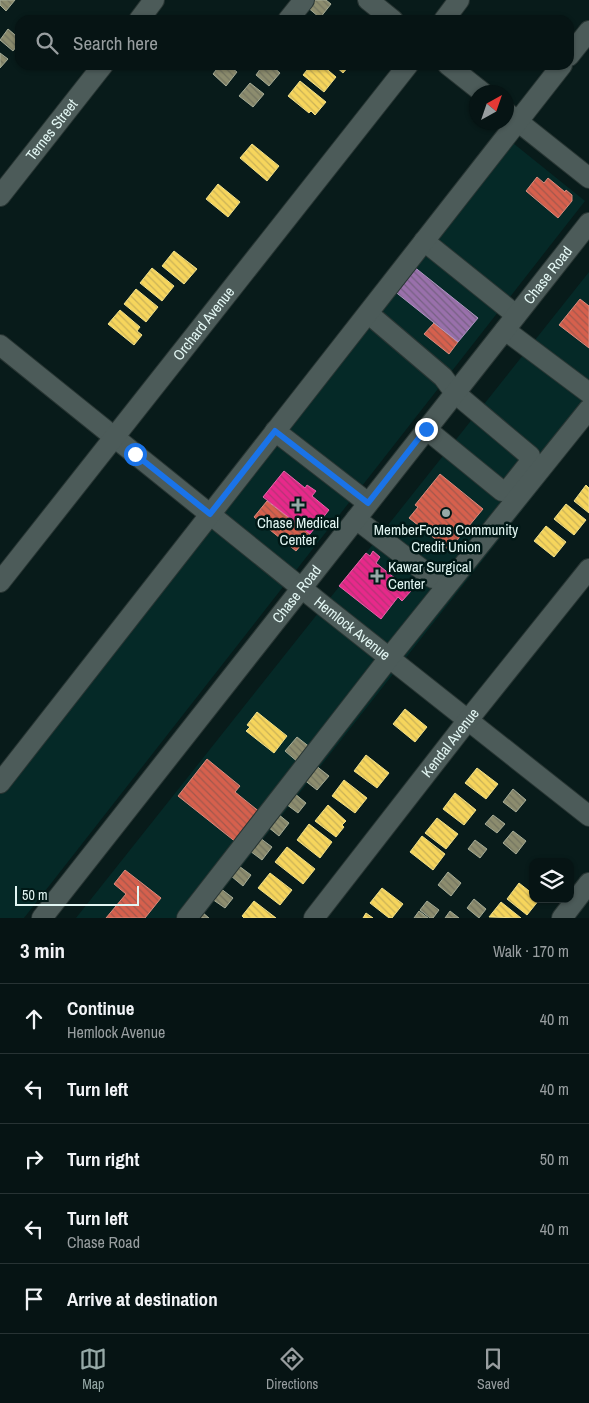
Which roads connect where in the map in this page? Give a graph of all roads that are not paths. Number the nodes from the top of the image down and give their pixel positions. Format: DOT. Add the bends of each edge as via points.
graph roads {
  1 [pos="154,0"];
  2 [pos="304,0"];
  3 [pos="368,0"];
  4 [pos="459,0"];
  5 [pos="143,15"];
  6 [pos="292,15"];
  7 [pos="387,15"];
  8 [pos="448,15"];
  9 [pos="589,31"];
  10 [pos="574,50"];
  11 [pos="99,70"];
  12 [pos="404,70"];
  13 [pos="454,70"];
  14 [pos="557,70"];
  15 [pos="473,85"];
  16 [pos="514,115"];
  17 [pos="514,119"];
  18 [pos="503,130"];
  19 [pos="589,178"];
  20 [pos="0,196"];
  21 [pos="589,223"];
  22 [pos="424,241"];
  23 [pos="376,320"];
  24 [pos="510,322"];
  25 [pos="0,345"];
  26 [pos="455,393"];
  27 [pos="589,393"];
  28 [pos="589,409"];
  29 [pos="426,429"];
  30 [pos="275,431"];
  31 [pos="114,436"];
  32 [pos="368,503"];
  33 [pos="210,514"];
  34 [pos="356,519"];
  35 [pos="589,569"];
  36 [pos="433,578"];
  37 [pos="0,582"];
  38 [pos="302,588"];
  39 [pos="390,658"];
  40 [pos="468,720"];
  41 [pos="0,783"];
  42 [pos="589,816"];
  43 [pos="589,883"];
  44 [pos="42,918"];
  45 [pos="187,918"];
  46 [pos="314,918"];
  47 [pos="562,918"];
  1 -- 5 [label="street"];
  2 -- 6 [label="street"];
  3 -- 7 [label="street"];
  4 -- 8 [label="street"];
  9 -- 10 [label="street"];
  11 -- 20 [label="street, Ternes Street"];
  12 -- 31 [label="street, Orchard Avenue"];
  13 -- 15 [label="street"];
  14 -- 16 [label="street"];
  17 -- 19 [label="street"];
  18 -- 22 [label="street"];
  21 -- 24 [label="street, Chase Road"];
  22 -- 24 [label="street"];
  22 -- 30 [label="street"];
  23 -- 26 [label="street" via="443,377"];
  24 -- 26 [label="street, Chase Road"];
  24 -- 27 [label="street"];
  25 -- 31 [label="street, Hemlock Avenue"];
  26 -- 29 [label="street, Chase Road"];
  26 -- 29 [label="street" via="530,456 531,461 508,490 502,491"];
  28 -- 39 [label="street"];
  29 -- 32 [label="street, Chase Road"];
  30 -- 32 [label="street"];
  30 -- 33 [label="street"];
  31 -- 33 [label="street, Hemlock Avenue"];
  31 -- 37 [label="street, Orchard Avenue"];
  32 -- 34 [label="street, Chase Road"];
  33 -- 38 [label="street, Hemlock Avenue"];
  33 -- 41 [label="street"];
  34 -- 36 [label="street"];
  34 -- 38 [label="street, Chase Road"];
  35 -- 40 [label="street, Kendal Avenue"];
  38 -- 39 [label="street, Hemlock Avenue"];
  38 -- 44 [label="street, Chase Road"];
  39 -- 40 [label="street, Hemlock Avenue"];
  39 -- 45 [label="street"];
  40 -- 42 [label="street, Hemlock Avenue"];
  40 -- 46 [label="street, Kendal Avenue"];
  43 -- 47 [label="street"];
}
